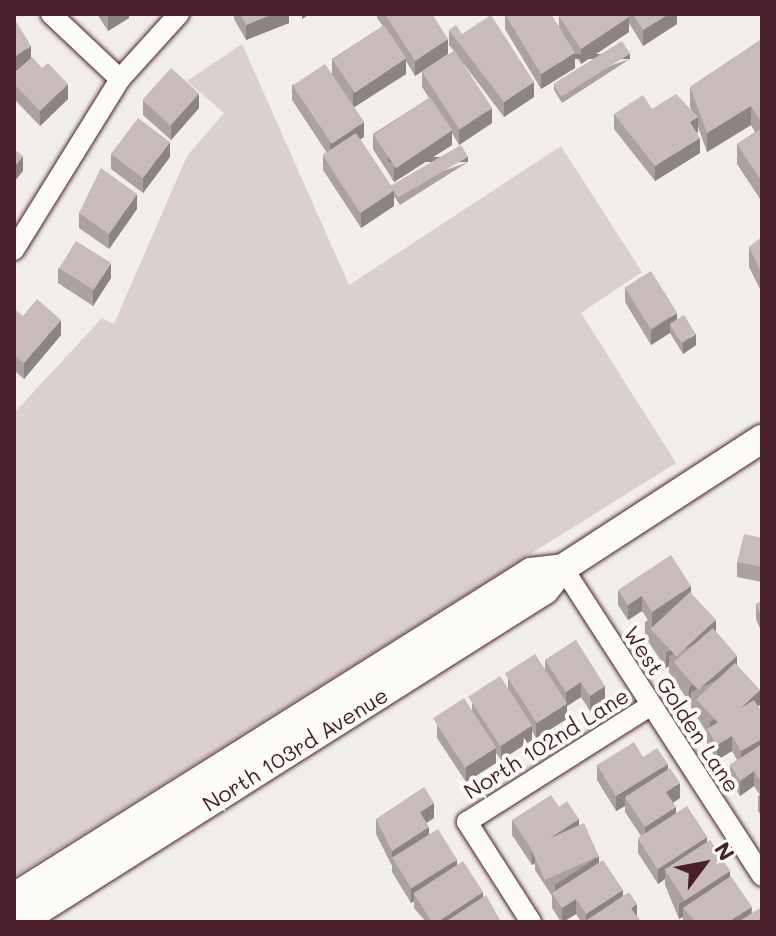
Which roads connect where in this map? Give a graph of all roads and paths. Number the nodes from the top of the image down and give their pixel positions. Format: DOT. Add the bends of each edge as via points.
graph roads {
  1 [pos="51,14"];
  2 [pos="179,14"];
  3 [pos="120,79"];
  4 [pos="15,247"];
  5 [pos="762,439"];
  6 [pos="563,568"];
  7 [pos="650,706"];
  8 [pos="762,876"];
  9 [pos="14,897"];
  10 [pos="20,922"];
  11 [pos="531,922"];
  1 -- 3 [label="street"];
  2 -- 3 [label="street"];
  3 -- 4 [label="street"];
  5 -- 6 [label="main road, North 103rd Avenue"];
  6 -- 7 [label="street, West Golden Lane"];
  6 -- 9 [label="main road, North 103rd Avenue" via="531,572"];
  6 -- 10 [label="main road, North 103rd Avenue" via="545,590"];
  7 -- 8 [label="street, West Golden Lane"];
  7 -- 11 [label="street, North 102nd Lane" via="467,822"];
}
